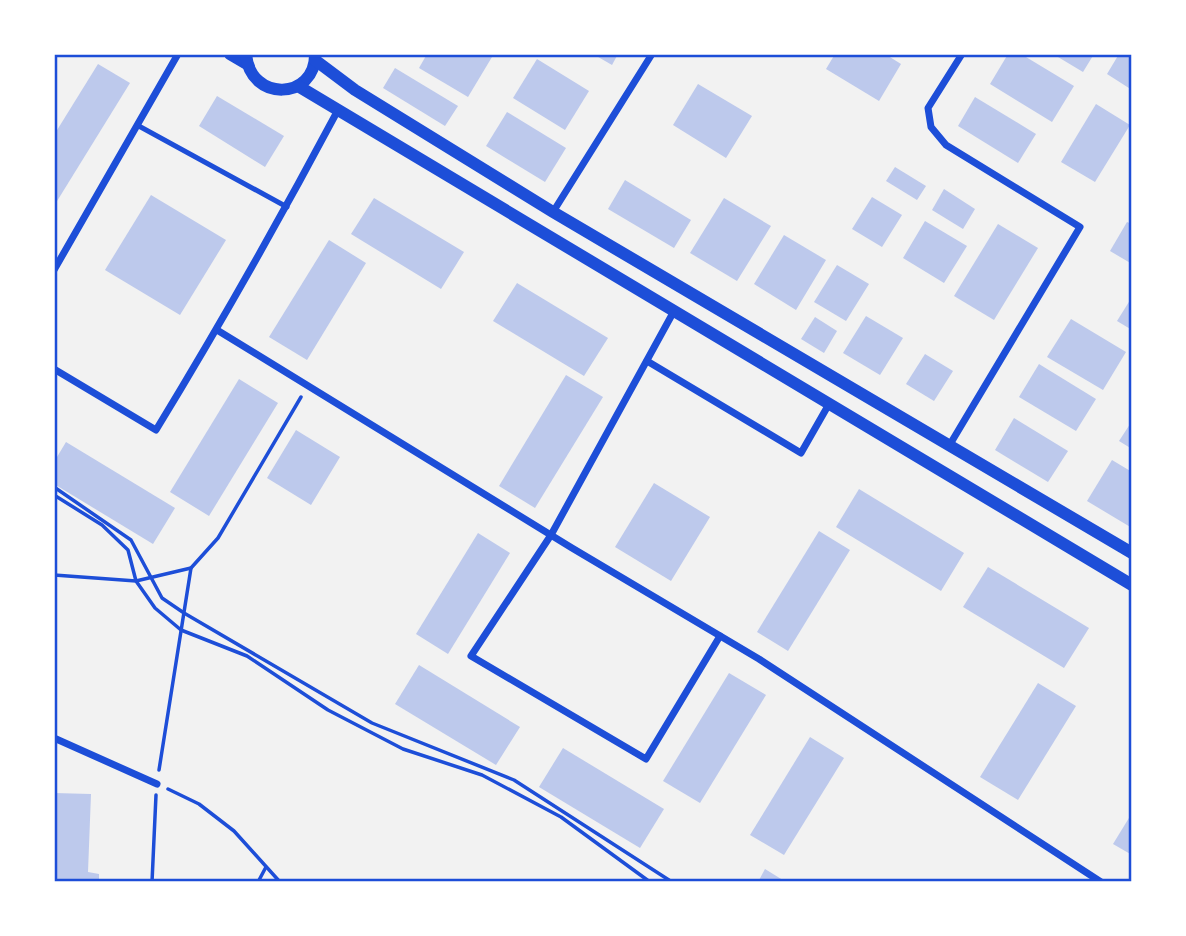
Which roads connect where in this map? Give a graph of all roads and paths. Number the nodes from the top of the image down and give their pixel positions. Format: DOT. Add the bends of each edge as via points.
graph roads {
  1 [pos="178,54"];
  2 [pos="230,54"];
  3 [pos="652,54"];
  4 [pos="962,54"];
  5 [pos="315,57"];
  6 [pos="246,59"];
  7 [pos="298,86"];
  8 [pos="338,110"];
  9 [pos="137,125"];
  10 [pos="287,207"];
  11 [pos="553,212"];
  12 [pos="54,270"];
  13 [pos="674,311"];
  14 [pos="217,330"];
  15 [pos="646,361"];
  16 [pos="54,369"];
  17 [pos="307,386"];
  18 [pos="829,404"];
  19 [pos="949,446"];
  20 [pos="54,487"];
  21 [pos="54,495"];
  22 [pos="551,535"];
  23 [pos="1132,554"];
  24 [pos="191,568"];
  25 [pos="54,575"];
  26 [pos="150,578"];
  27 [pos="136,581"];
  28 [pos="1132,585"];
  29 [pos="184,613"];
  30 [pos="181,630"];
  31 [pos="720,636"];
  32 [pos="54,738"];
  33 [pos="157,784"];
  34 [pos="266,867"];
  35 [pos="152,882"];
  36 [pos="258,882"];
  37 [pos="280,882"];
  38 [pos="650,882"];
  39 [pos="672,882"];
  40 [pos="1101,882"];
  1 -- 9 [label="street"];
  2 -- 6 [label="street"];
  3 -- 11 [label="street"];
  4 -- 19 [label="street" via="928,108 931,127 946,145 1080,227"];
  5 -- 7 [label="street"];
  5 -- 11 [label="street" via="355,90"];
  6 -- 7 [label="street" via="251,74 267,88"];
  7 -- 8 [label="street"];
  8 -- 10 [label="street"];
  8 -- 13 [label="street"];
  9 -- 10 [label="lane"];
  9 -- 12 [label="street"];
  10 -- 14 [label="street"];
  11 -- 19 [label="street"];
  13 -- 15 [label="street"];
  13 -- 18 [label="street"];
  14 -- 16 [label="street" via="156,430"];
  14 -- 17 [label="street"];
  15 -- 18 [label="street" via="801,453"];
  15 -- 22 [label="street"];
  17 -- 22 [label="street"];
  17 -- 24 [label="path" via="218,538"];
  18 -- 28 [label="street"];
  19 -- 23 [label="street"];
  20 -- 26 [label="path" via="131,540"];
  21 -- 27 [label="path" via="102,525 128,550"];
  22 -- 31 [label="street"];
  22 -- 31 [label="street" via="471,656 646,759"];
  24 -- 26 [label="path"];
  24 -- 29 [label="path"];
  25 -- 27 [label="path"];
  26 -- 27 [label="path"];
  26 -- 29 [label="path" via="162,598"];
  27 -- 30 [label="path" via="155,608"];
  29 -- 30 [label="path"];
  29 -- 39 [label="path" via="372,723 514,780"];
  30 -- 33 [label="path"];
  30 -- 38 [label="path" via="247,656 328,710 403,749 482,775 550,811"];
  31 -- 40 [label="street"];
  32 -- 33 [label="street"];
  33 -- 34 [label="path" via="199,804 234,831"];
  33 -- 35 [label="path"];
  34 -- 36 [label="path"];
  34 -- 37 [label="path"];
}
